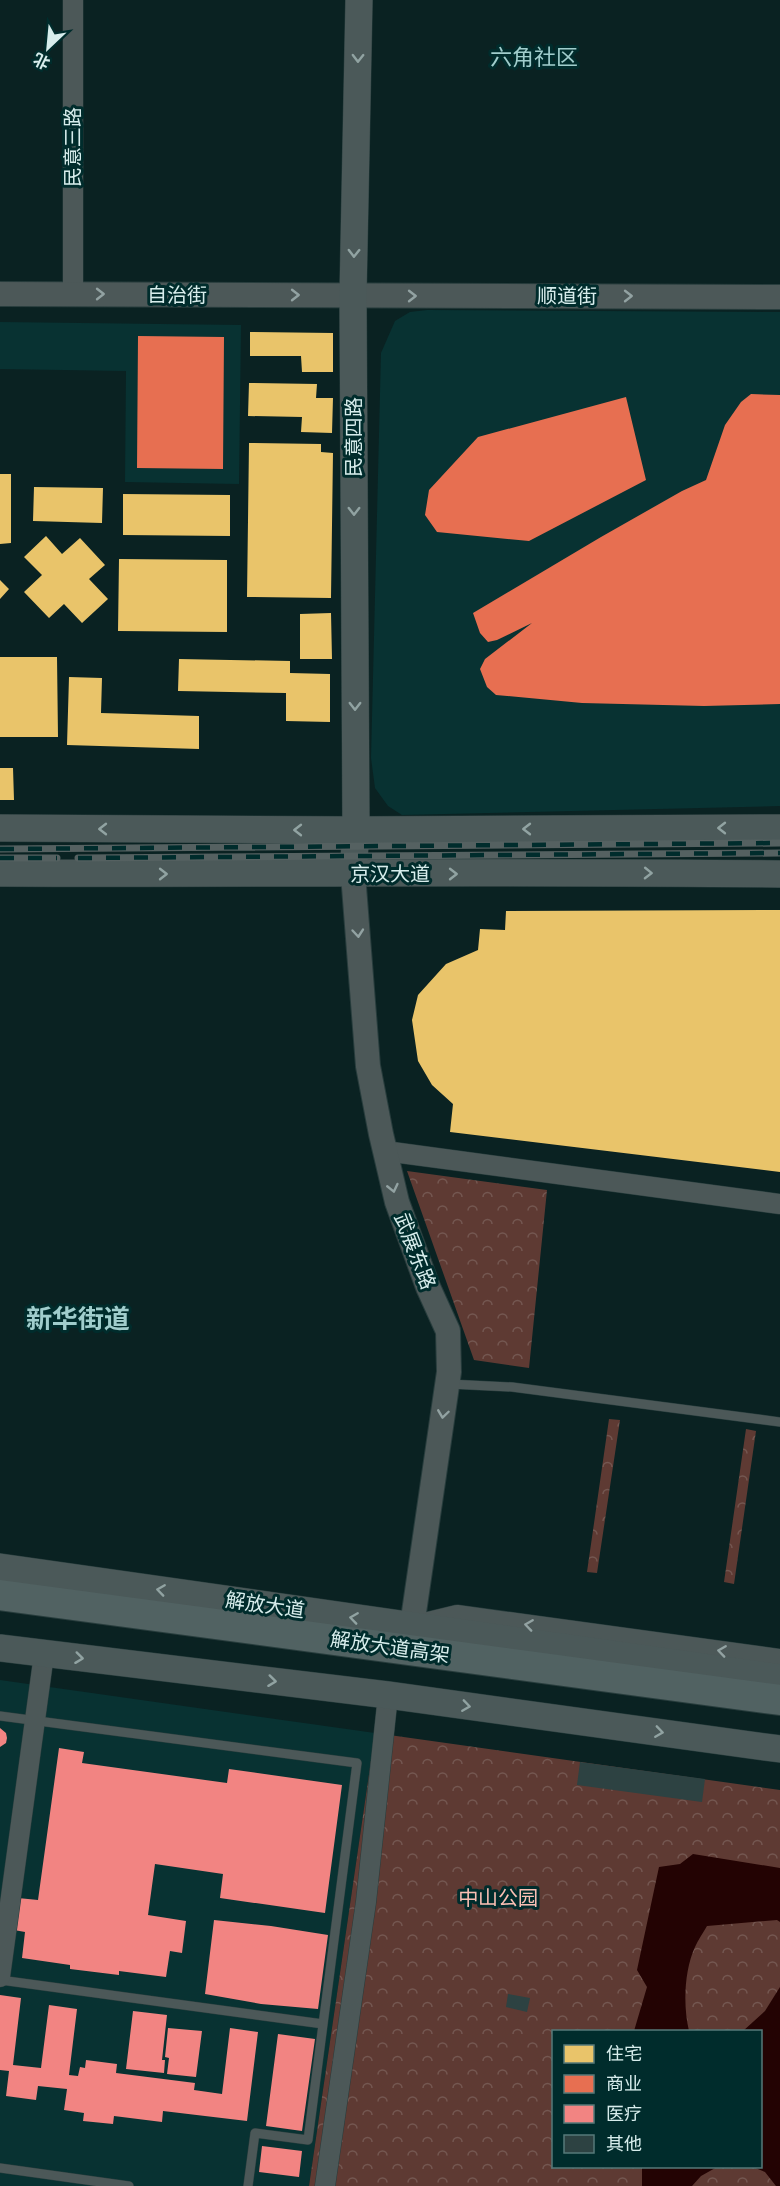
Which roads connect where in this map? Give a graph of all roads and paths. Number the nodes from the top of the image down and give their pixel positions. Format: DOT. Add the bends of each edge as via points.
graph roads {
  1 [pos="73,0"];
  2 [pos="359,0"];
  3 [pos="0,294"];
  4 [pos="72,294"];
  5 [pos="353,296"];
  6 [pos="780,297"];
  7 [pos="0,828"];
  8 [pos="780,828"];
  9 [pos="356,830"];
  10 [pos="0,873"];
  11 [pos="353,874"];
  12 [pos="780,874"];
  13 [pos="385,1151"];
  14 [pos="780,1204"];
  15 [pos="447,1384"];
  16 [pos="780,1422"];
  17 [pos="0,1567"];
  18 [pos="0,1594"];
  19 [pos="0,1614"];
  20 [pos="412,1626"];
  21 [pos="0,1648"];
  22 [pos="44,1654"];
  23 [pos="780,1659"];
  24 [pos="780,1678"];
  25 [pos="388,1695"];
  26 [pos="780,1700"];
  27 [pos="0,1716"];
  28 [pos="780,1718"];
  29 [pos="36,1721"];
  30 [pos="780,1749"];
  31 [pos="0,1979"];
  32 [pos="323,2024"];
  33 [pos="0,2168"];
  34 [pos="129,2186"];
  35 [pos="249,2186"];
  36 [pos="325,2186"];
  1 -- 4 [label="street, 民意三路"];
  2 -- 5 [label="main road, 民意四路, one-way"];
  3 -- 4 [label="street, 自治街"];
  4 -- 5 [label="street, 自治街, one-way"];
  5 -- 6 [label="street, 顺道街, one-way"];
  5 -- 9 [label="main road, 民意四路, one-way"];
  9 -- 7 [label="main road, one-way"];
  8 -- 9 [label="main road, one-way"];
  9 -- 11 [label="main road, 民意四路"];
  10 -- 11 [label="main road, 京汉大道, one-way"];
  11 -- 12 [label="main road, 京汉大道, one-way"];
  11 -- 13 [label="street, 武展东路, one-way" via="368,1066"];
  13 -- 14 [label="street"];
  13 -- 15 [label="street, 武展东路, one-way" via="397,1202 448,1331"];
  15 -- 16 [label="lane" via="512,1387"];
  15 -- 20 [label="street, 武展东路, one-way"];
  20 -- 17 [label="main road, 解放大道, one-way"];
  18 -- 26 [label="main road, 解放大道高架"];
  19 -- 28 [label="main road, 解放大道高架"];
  23 -- 20 [label="street, one-way" via="657,1636 457,1615"];
  20 -- 24 [label="main road, 解放大道"];
  21 -- 22 [label="main road"];
  22 -- 25 [label="main road, one-way"];
  22 -- 29 [label="street"];
  25 -- 30 [label="main road, one-way"];
  25 -- 36 [label="street" via="366,1902"];
  27 -- 29 [label="lane"];
  29 -- 31 [label="street"];
  29 -- 32 [label="lane" via="357,1763"];
  31 -- 32 [label="lane"];
  32 -- 35 [label="lane" via="308,2140 255,2133"];
  33 -- 34 [label="lane"];
}
